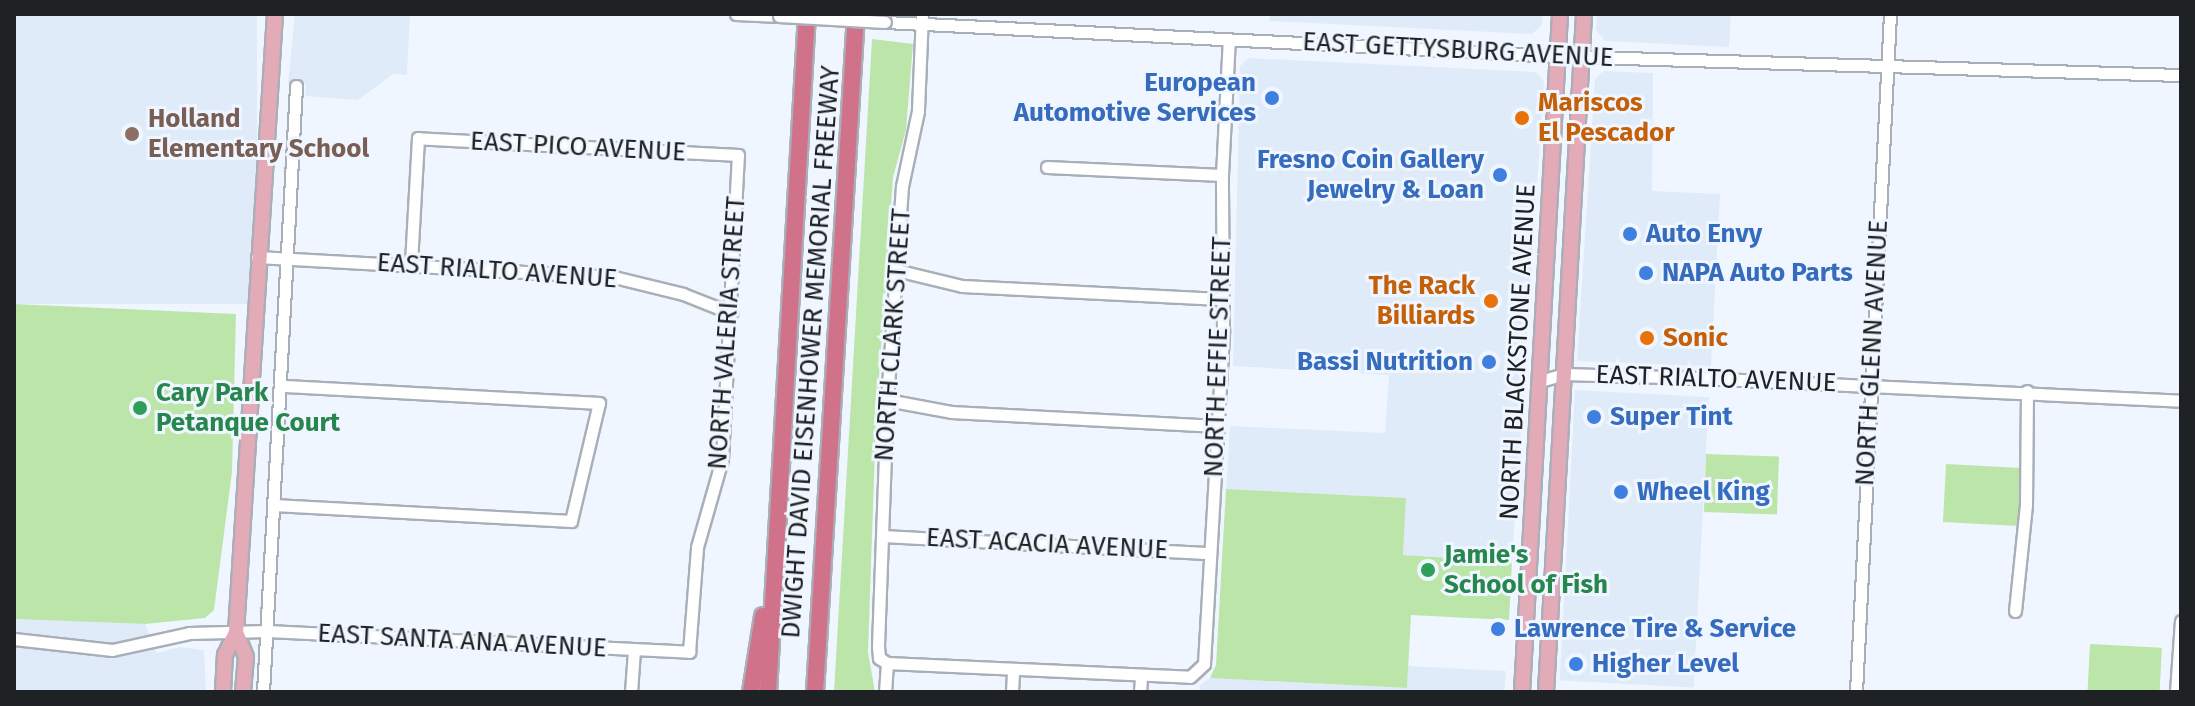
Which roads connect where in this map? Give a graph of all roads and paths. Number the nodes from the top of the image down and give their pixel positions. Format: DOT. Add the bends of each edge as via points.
graph roads {
  1 [pos="275,14"];
  2 [pos="736,14"];
  3 [pos="807,14"];
  4 [pos="856,14"];
  5 [pos="1560,14"];
  6 [pos="1584,14"];
  7 [pos="1890,14"];
  8 [pos="922,19"];
  9 [pos="1229,39"];
  10 [pos="1558,56"];
  11 [pos="1582,57"];
  12 [pos="1888,66"];
  13 [pos="2181,75"];
  14 [pos="296,86"];
  15 [pos="738,155"];
  16 [pos="1047,167"];
  17 [pos="1222,175"];
  18 [pos="257,257"];
  19 [pos="287,259"];
  20 [pos="411,265"];
  21 [pos="896,270"];
  22 [pos="1221,299"];
  23 [pos="731,313"];
  24 [pos="1564,374"];
  25 [pos="1540,381"];
  26 [pos="1869,383"];
  27 [pos="281,386"];
  28 [pos="2027,391"];
  29 [pos="887,400"];
  30 [pos="2181,401"];
  31 [pos="1218,426"];
  32 [pos="274,505"];
  33 [pos="776,532"];
  34 [pos="883,536"];
  35 [pos="1210,553"];
  36 [pos="821,577"];
  37 [pos="2015,611"];
  38 [pos="2181,621"];
  39 [pos="267,631"];
  40 [pos="236,632"];
  41 [pos="14,639"];
  42 [pos="634,650"];
  43 [pos="689,652"];
  44 [pos="883,660"];
  45 [pos="1013,670"];
  46 [pos="1141,676"];
  47 [pos="223,692"];
  48 [pos="243,692"];
  49 [pos="263,692"];
  50 [pos="631,692"];
  51 [pos="751,692"];
  52 [pos="768,692"];
  53 [pos="815,692"];
  54 [pos="823,692"];
  55 [pos="885,692"];
  56 [pos="1012,692"];
  57 [pos="1140,692"];
  58 [pos="1522,692"];
  59 [pos="1546,692"];
  60 [pos="1856,692"];
  61 [pos="2176,692"];
  1 -- 18 [label="main road"];
  2 -- 8 [label="street, EAST GETTYSBURG AVENUE, bridge"];
  3 -- 33 [label="highway, DWIGHT DAVID EISENHOWER MEMORIAL FREEWAY"];
  4 -- 36 [label="highway, DWIGHT DAVID EISENHOWER MEMORIAL FREEWAY"];
  5 -- 10 [label="main road, NORTH BLACKSTONE AVENUE"];
  6 -- 11 [label="main road, NORTH BLACKSTONE AVENUE"];
  7 -- 12 [label="street, NORTH GLENN AVENUE"];
  8 -- 9 [label="street, EAST GETTYSBURG AVENUE"];
  8 -- 21 [label="street, NORTH CLARK STREET" via="918,111 902,186"];
  9 -- 10 [label="street, EAST GETTYSBURG AVENUE"];
  9 -- 17 [label="street, NORTH EFFIE STREET"];
  10 -- 11 [label="street, EAST GETTYSBURG AVENUE"];
  10 -- 25 [label="main road, NORTH BLACKSTONE AVENUE"];
  11 -- 12 [label="street, EAST GETTYSBURG AVENUE"];
  11 -- 24 [label="main road, NORTH BLACKSTONE AVENUE"];
  12 -- 13 [label="street, EAST GETTYSBURG AVENUE"];
  12 -- 26 [label="street, NORTH GLENN AVENUE"];
  14 -- 19 [label="street"];
  15 -- 20 [label="street, EAST PICO AVENUE" via="418,138"];
  15 -- 23 [label="street, NORTH VALERIA STREET"];
  16 -- 17 [label="street"];
  17 -- 22 [label="street, NORTH EFFIE STREET"];
  18 -- 19 [label="street, EAST RIALTO AVENUE"];
  18 -- 40 [label="main road"];
  19 -- 20 [label="street, EAST RIALTO AVENUE"];
  19 -- 27 [label="street"];
  20 -- 23 [label="street, EAST RIALTO AVENUE" via="614,277 683,294"];
  21 -- 22 [label="street" via="962,286"];
  21 -- 29 [label="street, NORTH CLARK STREET"];
  22 -- 31 [label="street, NORTH EFFIE STREET"];
  23 -- 43 [label="street, NORTH VALERIA STREET" via="722,459 697,547"];
  24 -- 25 [label="street, EAST RIALTO AVENUE"];
  24 -- 26 [label="street, EAST RIALTO AVENUE"];
  24 -- 59 [label="main road, NORTH BLACKSTONE AVENUE"];
  25 -- 58 [label="main road, NORTH BLACKSTONE AVENUE"];
  26 -- 28 [label="street, EAST RIALTO AVENUE"];
  26 -- 60 [label="street, NORTH GLENN AVENUE"];
  27 -- 32 [label="street"];
  27 -- 32 [label="street" via="599,403 571,521"];
  28 -- 30 [label="street, EAST RIALTO AVENUE"];
  28 -- 37 [label="street" via="2026,505"];
  29 -- 31 [label="street" via="951,412"];
  29 -- 34 [label="street, NORTH CLARK STREET"];
  31 -- 35 [label="street, NORTH EFFIE STREET"];
  32 -- 39 [label="street"];
  33 -- 51 [label="highway"];
  33 -- 52 [label="highway, DWIGHT DAVID EISENHOWER MEMORIAL FREEWAY"];
  34 -- 35 [label="street, EAST ACACIA AVENUE"];
  34 -- 44 [label="street, NORTH CLARK STREET"];
  35 -- 46 [label="street, NORTH EFFIE STREET" via="1204,664 1198,673"];
  36 -- 53 [label="highway, DWIGHT DAVID EISENHOWER MEMORIAL FREEWAY"];
  36 -- 54 [label="highway"];
  38 -- 61 [label="street"];
  39 -- 40 [label="street, EAST SANTA ANA AVENUE"];
  39 -- 42 [label="street, EAST SANTA ANA AVENUE"];
  39 -- 49 [label="street"];
  40 -- 41 [label="street, EAST SANTA ANA AVENUE" via="178,635 112,650"];
  40 -- 47 [label="main road" via="225,655"];
  40 -- 48 [label="main road" via="246,657"];
  42 -- 43 [label="street, EAST SANTA ANA AVENUE"];
  42 -- 50 [label="street"];
  44 -- 45 [label="street"];
  44 -- 55 [label="street, NORTH CLARK STREET"];
  45 -- 46 [label="street"];
  45 -- 56 [label="street"];
  46 -- 57 [label="street"];
}
